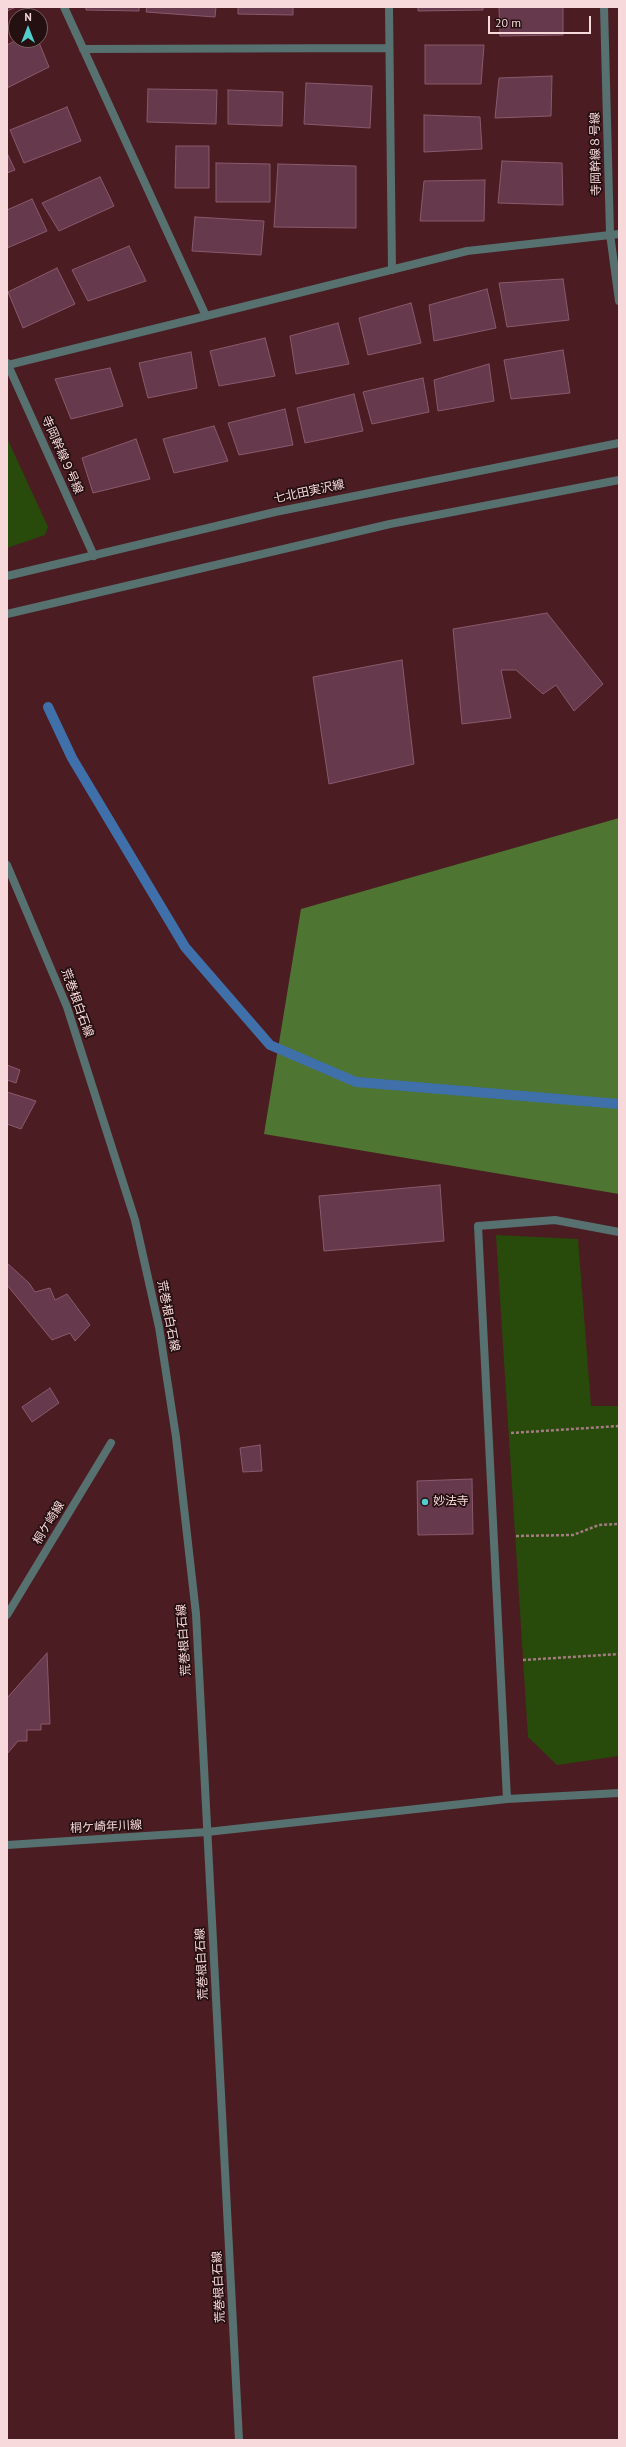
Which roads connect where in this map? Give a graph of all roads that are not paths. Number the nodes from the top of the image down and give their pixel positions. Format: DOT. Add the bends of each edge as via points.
graph roads {
  1 [pos="64,7"];
  2 [pos="389,7"];
  3 [pos="604,7"];
  4 [pos="389,48"];
  5 [pos="83,49"];
  6 [pos="610,234"];
  7 [pos="619,234"];
  8 [pos="392,270"];
  9 [pos="619,300"];
  10 [pos="206,316"];
  11 [pos="7,364"];
  12 [pos="619,443"];
  13 [pos="619,480"];
  14 [pos="94,556"];
  15 [pos="7,576"];
  16 [pos="7,614"];
  17 [pos="7,866"];
  18 [pos="619,1232"];
  19 [pos="111,1443"];
  20 [pos="7,1615"];
  21 [pos="619,1793"];
  22 [pos="507,1799"];
  23 [pos="207,1832"];
  24 [pos="7,1845"];
  25 [pos="239,2440"];
  1 -- 5 [label="street"];
  2 -- 4 [label="street"];
  3 -- 6 [label="street, 寺岡幹線８号線"];
  4 -- 5 [label="street"];
  4 -- 8 [label="street"];
  5 -- 10 [label="street"];
  6 -- 7 [label="street"];
  6 -- 8 [label="street" via="467,252"];
  6 -- 9 [label="street, 寺岡幹線８号線"];
  8 -- 10 [label="street"];
  10 -- 11 [label="street"];
  11 -- 14 [label="street, 寺岡幹線９号線"];
  12 -- 14 [label="street, 七北田実沢線" via="275,512"];
  13 -- 16 [label="street" via="390,524"];
  14 -- 15 [label="street, 七北田実沢線"];
  17 -- 23 [label="street, 荒巻根白石線" via="67,1007 102,1113 135,1220 159,1327 176,1437 196,1614"];
  18 -- 22 [label="street" via="555,1220 478,1226"];
  19 -- 20 [label="street, 桐ケ崎線"];
  21 -- 22 [label="street, 桐ケ崎年川線"];
  22 -- 23 [label="street, 桐ケ崎年川線"];
  23 -- 24 [label="street, 桐ケ崎年川線"];
  23 -- 25 [label="street, 荒巻根白石線"];
}
